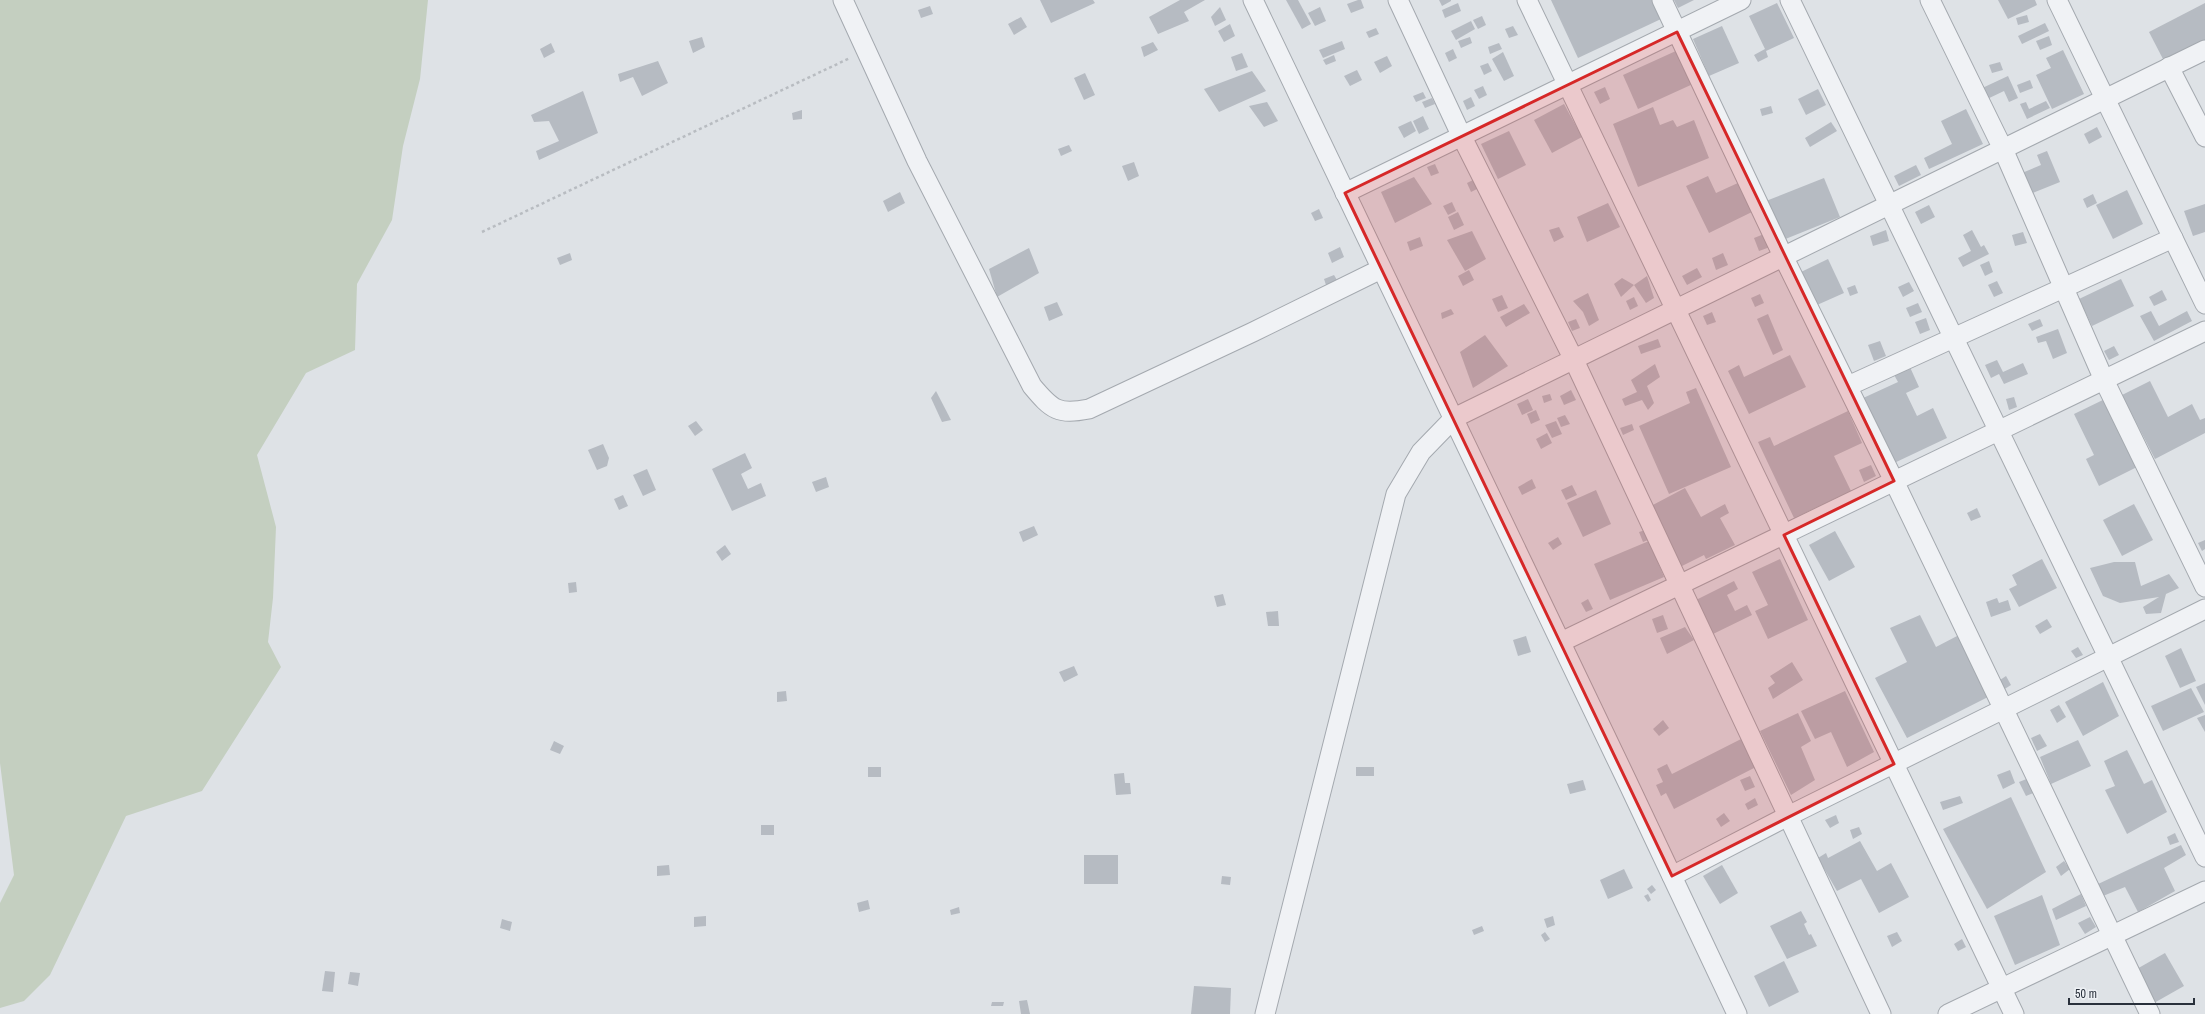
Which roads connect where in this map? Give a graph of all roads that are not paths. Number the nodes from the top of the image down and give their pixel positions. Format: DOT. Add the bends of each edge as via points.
graph roads {
  1 [pos="843,0"];
  2 [pos="1253,0"];
  3 [pos="1398,0"];
  4 [pos="1527,0"];
  5 [pos="1662,0"];
  6 [pos="1741,0"];
  7 [pos="1790,0"];
  8 [pos="1930,0"];
  9 [pos="2057,0"];
  10 [pos="1677,32"];
  11 [pos="2205,50"];
  12 [pos="2170,67"];
  13 [pos="1568,85"];
  14 [pos="2105,99"];
  15 [pos="1462,137"];
  16 [pos="2205,137"];
  17 [pos="2003,149"];
  18 [pos="1345,193"];
  19 [pos="1889,204"];
  20 [pos="2173,238"];
  21 [pos="1783,256"];
  22 [pos="1381,269"];
  23 [pos="2064,288"];
  24 [pos="2205,304"];
  25 [pos="1675,309"];
  26 [pos="2205,331"];
  27 [pos="1954,339"];
  28 [pos="1573,358"];
  29 [pos="2104,380"];
  30 [pos="1848,386"];
  31 [pos="1454,418"];
  32 [pos="1999,431"];
  33 [pos="1894,481"];
  34 [pos="1784,535"];
  35 [pos="1679,587"];
  36 [pos="2205,587"];
  37 [pos="2205,609"];
  38 [pos="1561,642"];
  39 [pos="2108,657"];
  40 [pos="2004,709"];
  41 [pos="1894,764"];
  42 [pos="1788,816"];
  43 [pos="2205,857"];
  44 [pos="1672,876"];
  45 [pos="2205,891"];
  46 [pos="2113,936"];
  47 [pos="2001,988"];
  48 [pos="1265,1014"];
  49 [pos="1737,1014"];
  50 [pos="1881,1014"];
  51 [pos="1948,1014"];
  52 [pos="2014,1014"];
  53 [pos="2150,1014"];
  1 -- 22 [label="street" via="917,161 1032,386 1048,405 1059,411 1071,413 1089,409"];
  2 -- 18 [label="street"];
  3 -- 15 [label="street"];
  4 -- 13 [label="street"];
  5 -- 10 [label="street"];
  6 -- 10 [label="street"];
  7 -- 19 [label="street"];
  8 -- 17 [label="street"];
  9 -- 14 [label="street"];
  10 -- 13 [label="street"];
  10 -- 21 [label="street"];
  11 -- 12 [label="street"];
  12 -- 14 [label="street"];
  12 -- 16 [label="street"];
  13 -- 15 [label="street"];
  13 -- 25 [label="street"];
  14 -- 17 [label="street"];
  14 -- 20 [label="street"];
  15 -- 18 [label="street"];
  15 -- 28 [label="street"];
  17 -- 19 [label="street"];
  17 -- 23 [label="street"];
  18 -- 22 [label="street"];
  19 -- 21 [label="street"];
  19 -- 27 [label="street"];
  20 -- 23 [label="street"];
  20 -- 24 [label="street"];
  21 -- 25 [label="street"];
  21 -- 30 [label="street"];
  22 -- 31 [label="street"];
  23 -- 27 [label="street"];
  23 -- 29 [label="street"];
  25 -- 28 [label="street"];
  25 -- 34 [label="street"];
  26 -- 29 [label="street"];
  27 -- 30 [label="street"];
  27 -- 32 [label="street"];
  28 -- 31 [label="street"];
  28 -- 35 [label="street"];
  29 -- 32 [label="street"];
  29 -- 36 [label="street"];
  30 -- 33 [label="street"];
  31 -- 38 [label="street"];
  31 -- 48 [label="street" via="1421,452 1396,494"];
  32 -- 33 [label="street"];
  32 -- 39 [label="street"];
  33 -- 34 [label="street"];
  33 -- 40 [label="street"];
  34 -- 35 [label="street"];
  34 -- 41 [label="street"];
  35 -- 38 [label="street"];
  35 -- 42 [label="street"];
  37 -- 39 [label="street"];
  38 -- 44 [label="street"];
  39 -- 40 [label="street"];
  39 -- 43 [label="street"];
  40 -- 41 [label="street"];
  40 -- 46 [label="street"];
  41 -- 42 [label="street"];
  41 -- 47 [label="street"];
  42 -- 44 [label="street"];
  42 -- 50 [label="street"];
  44 -- 49 [label="street"];
  45 -- 46 [label="street"];
  46 -- 47 [label="street"];
  46 -- 53 [label="street"];
  47 -- 51 [label="street"];
  47 -- 52 [label="street"];
}
